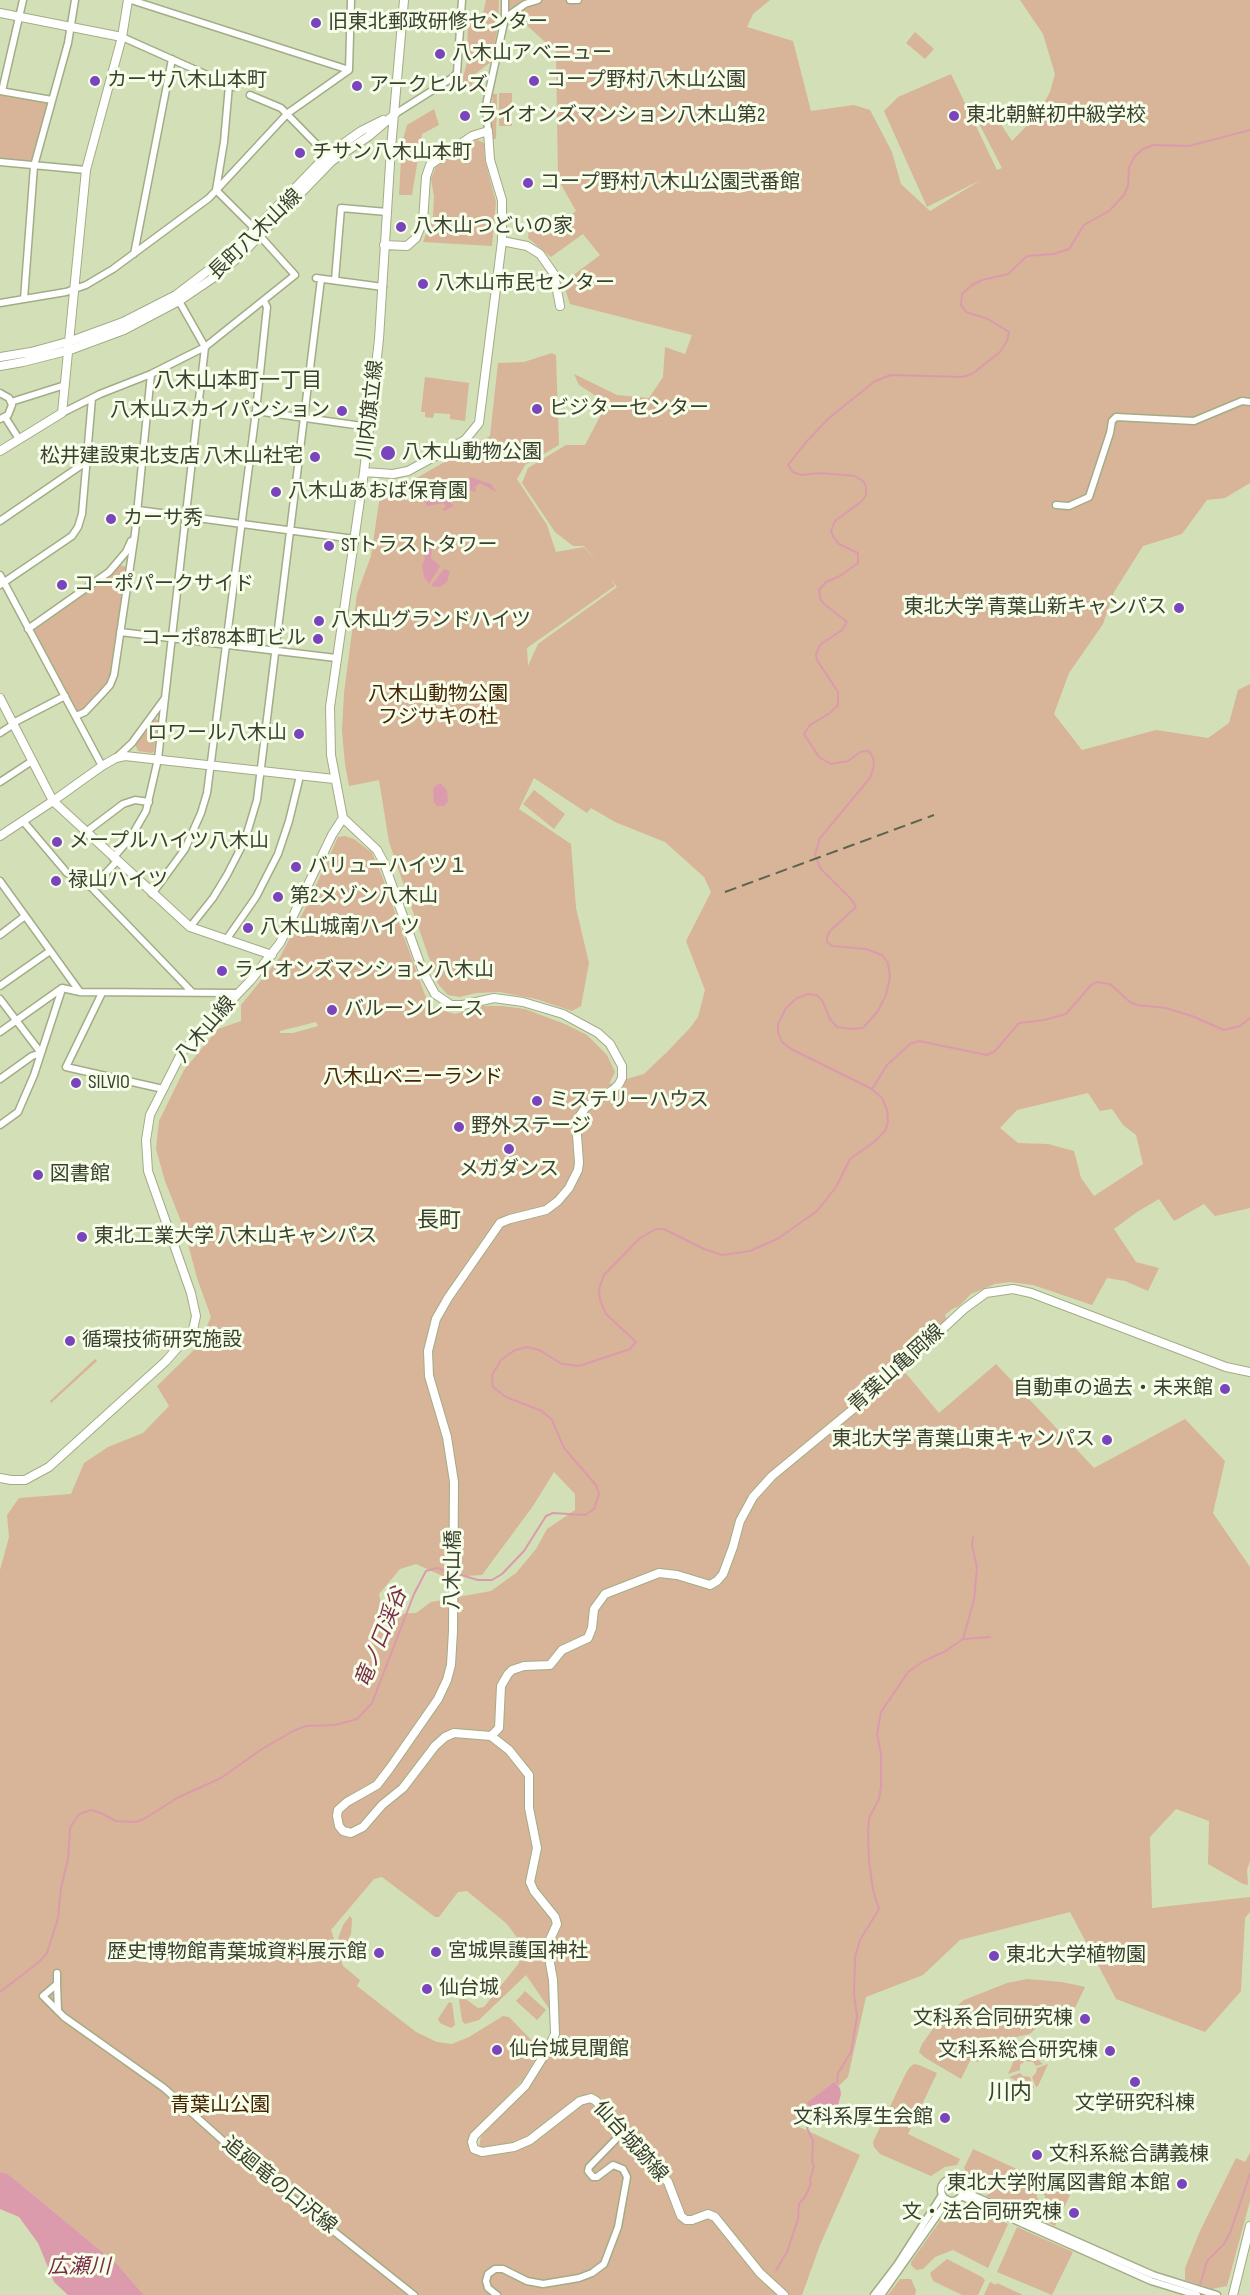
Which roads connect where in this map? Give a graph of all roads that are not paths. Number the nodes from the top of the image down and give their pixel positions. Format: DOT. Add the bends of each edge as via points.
graph roads {
  1 [pos="23,0"];
  2 [pos="75,0"];
  3 [pos="130,0"];
  4 [pos="351,0"];
  5 [pos="404,0"];
  6 [pos="462,0"];
  7 [pos="505,0"];
  8 [pos="538,0"];
  9 [pos="570,0"];
  10 [pos="578,0"];
  11 [pos="0,13"];
  12 [pos="20,17"];
  13 [pos="505,18"];
  14 [pos="71,27"];
  15 [pos="122,38"];
  16 [pos="172,59"];
  17 [pos="349,70"];
  18 [pos="1,91"];
  19 [pos="250,95"];
  20 [pos="52,100"];
  21 [pos="288,113"];
  22 [pos="395,114"];
  23 [pos="488,131"];
  24 [pos="327,155"];
  25 [pos="0,162"];
  26 [pos="34,166"];
  27 [pos="86,170"];
  28 [pos="216,190"];
  29 [pos="387,212"];
  30 [pos="257,233"];
  31 [pos="502,241"];
  32 [pos="384,245"];
  33 [pos="134,254"];
  34 [pos="335,280"];
  35 [pos="383,287"];
  36 [pos="76,289"];
  37 [pos="24,299"];
  38 [pos="179,301"];
  39 [pos="264,301"];
  40 [pos="0,303"];
  41 [pos="560,306"];
  42 [pos="70,345"];
  43 [pos="205,347"];
  44 [pos="0,357"];
  45 [pos="0,366"];
  46 [pos="151,374"];
  47 [pos="66,385"];
  48 [pos="0,393"];
  49 [pos="92,398"];
  50 [pos="11,402"];
  51 [pos="1250,402"];
  52 [pos="256,411"];
  53 [pos="62,412"];
  54 [pos="3,418"];
  55 [pos="304,419"];
  56 [pos="369,427"];
  57 [pos="19,439"];
  58 [pos="0,451"];
  59 [pos="86,462"];
  60 [pos="364,472"];
  61 [pos="1056,505"];
  62 [pos="138,510"];
  63 [pos="186,516"];
  64 [pos="0,521"];
  65 [pos="242,524"];
  66 [pos="291,530"];
  67 [pos="135,533"];
  68 [pos="354,539"];
  69 [pos="0,575"];
  70 [pos="2,583"];
  71 [pos="28,629"];
  72 [pos="120,632"];
  73 [pos="172,638"];
  74 [pos="225,644"];
  75 [pos="276,651"];
  76 [pos="336,658"];
  77 [pos="65,696"];
  78 [pos="0,698"];
  79 [pos="165,698"];
  80 [pos="76,717"];
  81 [pos="13,723"];
  82 [pos="0,733"];
  83 [pos="116,758"];
  84 [pos="158,759"];
  85 [pos="32,761"];
  86 [pos="211,765"];
  87 [pos="102,766"];
  88 [pos="261,772"];
  89 [pos="300,776"];
  90 [pos="334,779"];
  91 [pos="0,782"];
  92 [pos="53,801"];
  93 [pos="149,802"];
  94 [pos="343,818"];
  95 [pos="23,821"];
  96 [pos="86,832"];
  97 [pos="0,836"];
  98 [pos="115,860"];
  99 [pos="0,881"];
  100 [pos="92,888"];
  101 [pos="2,890"];
  102 [pos="152,894"];
  103 [pos="25,916"];
  104 [pos="190,927"];
  105 [pos="0,935"];
  106 [pos="226,940"];
  107 [pos="50,951"];
  108 [pos="272,955"];
  109 [pos="0,986"];
  110 [pos="62,988"];
  111 [pos="80,992"];
  112 [pos="192,992"];
  113 [pos="102,993"];
  114 [pos="238,993"];
  115 [pos="0,999"];
  116 [pos="16,1021"];
  117 [pos="0,1032"];
  118 [pos="41,1053"];
  119 [pos="0,1079"];
  120 [pos="163,1089"];
  121 [pos="0,1125"];
  122 [pos="1250,1372"];
  123 [pos="0,1478"];
  124 [pos="490,1736"];
  125 [pos="57,1973"];
  126 [pos="57,1984"];
  127 [pos="58,2011"];
  128 [pos="624,2131"];
  129 [pos="962,2194"];
  130 [pos="945,2198"];
  131 [pos="1250,2226"];
  132 [pos="414,2295"];
  133 [pos="497,2295"];
  134 [pos="784,2295"];
  135 [pos="874,2295"];
  136 [pos="881,2295"];
  137 [pos="1197,2295"];
  138 [pos="1216,2295"];
  139 [pos="1233,2295"];
  1 -- 12 [label="street"];
  2 -- 14 [label="street"];
  3 -- 15 [label="street"];
  3 -- 17 [label="street"];
  4 -- 17 [label="street"];
  5 -- 22 [label="street, 川内旗立線"];
  6 -- 22 [label="street" via="457,73"];
  7 -- 13 [label="street"];
  8 -- 13 [label="street"];
  9 -- 10 [label="street"];
  11 -- 12 [label="street"];
  12 -- 14 [label="street"];
  12 -- 18 [label="street"];
  13 -- 23 [label="street" via="486,105"];
  14 -- 15 [label="street"];
  14 -- 20 [label="street"];
  15 -- 16 [label="street"];
  15 -- 27 [label="street"];
  16 -- 28 [label="street" via="231,86"];
  16 -- 33 [label="street"];
  17 -- 21 [label="street"];
  18 -- 20 [label="street"];
  19 -- 21 [label="street"];
  20 -- 26 [label="street"];
  21 -- 24 [label="street"];
  21 -- 28 [label="street"];
  22 -- 24 [label="street"];
  22 -- 29 [label="street, 川内旗立線"];
  22 -- 30 [label="street, 長町八木山線" via="325,167"];
  23 -- 31 [label="street" via="490,160 502,200"];
  23 -- 32 [label="street" via="472,136 430,165 423,221 416,238 407,246"];
  24 -- 30 [label="street"];
  25 -- 26 [label="street"];
  26 -- 27 [label="street"];
  26 -- 37 [label="street"];
  27 -- 36 [label="street"];
  28 -- 30 [label="street"];
  28 -- 33 [label="street"];
  29 -- 32 [label="street, 川内旗立線"];
  29 -- 34 [label="street" via="341,208"];
  30 -- 38 [label="street, 長町八木山線" via="219,274"];
  30 -- 39 [label="street" via="295,275"];
  30 -- 42 [label="street" via="176,295"];
  31 -- 41 [label="street" via="527,246 540,254 554,274"];
  31 -- 60 [label="street" via="476,429 465,440 408,471"];
  32 -- 35 [label="street, 川内旗立線"];
  33 -- 36 [label="street"];
  34 -- 35 [label="street"];
  34 -- 55 [label="street" via="319,278"];
  35 -- 56 [label="street, 川内旗立線"];
  36 -- 37 [label="street"];
  36 -- 42 [label="street"];
  37 -- 40 [label="street"];
  38 -- 42 [label="street, 長町八木山線" via="124,330"];
  38 -- 43 [label="street"];
  39 -- 43 [label="street"];
  39 -- 52 [label="street" via="267,307"];
  42 -- 44 [label="street"];
  42 -- 45 [label="street, 長町八木山線"];
  42 -- 47 [label="street"];
  43 -- 46 [label="street"];
  43 -- 63 [label="street"];
  46 -- 49 [label="street"];
  46 -- 62 [label="street"];
  47 -- 50 [label="street"];
  47 -- 53 [label="street"];
  48 -- 50 [label="street"];
  49 -- 53 [label="street"];
  49 -- 59 [label="street"];
  50 -- 54 [label="street" via="12,409"];
  51 -- 61 [label="street" via="1242,401 1194,421 1116,417 1089,497 1069,506"];
  52 -- 55 [label="street"];
  52 -- 65 [label="street"];
  53 -- 57 [label="street"];
  54 -- 57 [label="street"];
  55 -- 56 [label="street"];
  55 -- 66 [label="street"];
  56 -- 60 [label="street, 川内旗立線"];
  57 -- 58 [label="street"];
  59 -- 64 [label="street"];
  59 -- 70 [label="street" via="82,514 72,536"];
  60 -- 68 [label="street, 川内旗立線"];
  62 -- 63 [label="street"];
  62 -- 67 [label="street"];
  63 -- 65 [label="street"];
  63 -- 73 [label="street"];
  65 -- 66 [label="street"];
  65 -- 74 [label="street"];
  66 -- 68 [label="street"];
  66 -- 75 [label="street"];
  67 -- 71 [label="street" via="110,572"];
  67 -- 72 [label="street"];
  68 -- 76 [label="street, 川内旗立線"];
  69 -- 70 [label="street"];
  70 -- 71 [label="street"];
  71 -- 77 [label="street"];
  72 -- 73 [label="street"];
  72 -- 80 [label="street" via="110,685"];
  73 -- 74 [label="street"];
  73 -- 79 [label="street"];
  74 -- 75 [label="street"];
  74 -- 86 [label="street"];
  75 -- 76 [label="street"];
  75 -- 88 [label="street"];
  76 -- 90 [label="street, 川内旗立線" via="330,730"];
  77 -- 80 [label="street"];
  77 -- 81 [label="street"];
  78 -- 81 [label="street"];
  79 -- 83 [label="street"];
  79 -- 84 [label="street"];
  80 -- 87 [label="street"];
  81 -- 82 [label="street"];
  81 -- 85 [label="street"];
  83 -- 84 [label="street"];
  83 -- 87 [label="street"];
  84 -- 86 [label="street"];
  84 -- 93 [label="street"];
  85 -- 91 [label="street"];
  85 -- 92 [label="street"];
  86 -- 88 [label="street"];
  86 -- 102 [label="street" via="207,793 194,831"];
  87 -- 92 [label="street"];
  88 -- 89 [label="street"];
  88 -- 104 [label="street" via="245,840 213,898"];
  89 -- 90 [label="street"];
  89 -- 106 [label="street" via="278,854 256,897"];
  90 -- 94 [label="street, 川内旗立線"];
  92 -- 95 [label="street"];
  92 -- 96 [label="street"];
  93 -- 96 [label="street" via="135,800 123,804"];
  93 -- 98 [label="street"];
  94 -- 108 [label="street, 八木山線"];
  94 -- 124 [label="street, 八木山橋" via="377,850 384,863 423,972 435,994 451,1005 494,998 564,1014 598,1033 610,1044 622,1066 619,1084 586,1107 576,1121 579,1163 568,1188 546,1210 500,1223 436,1318 428,1351 429,1376 452,1458 455,1509 451,1665 438,1700 377,1785 338,1810 339,1826 351,1833 363,1827 408,1783 445,1737 454,1733"];
  95 -- 97 [label="street"];
  95 -- 100 [label="street" via="67,873"];
  96 -- 98 [label="street"];
  98 -- 100 [label="street"];
  98 -- 102 [label="street"];
  99 -- 101 [label="street"];
  100 -- 112 [label="street"];
  101 -- 103 [label="street"];
  102 -- 104 [label="street"];
  103 -- 105 [label="street"];
  103 -- 107 [label="street"];
  104 -- 106 [label="street"];
  106 -- 108 [label="street"];
  107 -- 109 [label="street"];
  107 -- 111 [label="street"];
  108 -- 114 [label="street, 八木山線"];
  110 -- 111 [label="street"];
  110 -- 116 [label="street"];
  110 -- 118 [label="street"];
  111 -- 113 [label="street"];
  112 -- 113 [label="street"];
  112 -- 114 [label="street"];
  113 -- 120 [label="street" via="66,1067"];
  114 -- 120 [label="street, 八木山線" via="188,1044"];
  115 -- 116 [label="street"];
  116 -- 117 [label="street"];
  116 -- 118 [label="street"];
  118 -- 119 [label="street"];
  118 -- 121 [label="street" via="18,1112"];
  120 -- 123 [label="street, 八木山線" via="150,1115 146,1155 191,1293 196,1316 193,1330 166,1361 49,1467 26,1480"];
  122 -- 124 [label="street, 青葉山亀岡線" via="1031,1293 1013,1289 986,1293 772,1476 753,1497 740,1521 723,1574 717,1581 710,1585 659,1573 605,1594 594,1609 588,1638 562,1650 550,1665 524,1666 508,1674 501,1686 499,1728"];
  124 -- 128 [label="street, 仙台城跡線" via="509,1750 529,1775 529,1808 537,1848 530,1882 558,1924 547,1946 555,2034 525,2086 472,2142 478,2151 514,2147 530,2140 586,2099 596,2101"];
  125 -- 126 [label="street"];
  126 -- 127 [label="street"];
  126 -- 127 [label="street" via="43,1996"];
  127 -- 132 [label="street, 追廻竜の口沢線" via="164,2088 248,2163"];
  128 -- 133 [label="street" via="588,2171 597,2177 613,2165 623,2169 627,2177 618,2227 604,2264 579,2278 543,2284 495,2269 486,2281"];
  128 -- 134 [label="street, 仙台城跡線" via="668,2182 681,2216 686,2220 708,2214 715,2217 760,2273"];
  129 -- 130 [label="street" via="956,2200"];
  129 -- 130 [label="street" via="960,2182 950,2179 942,2186"];
  129 -- 137 [label="street" via="1151,2281"];
  129 -- 138 [label="street" via="1153,2275"];
  130 -- 135 [label="street"];
  130 -- 136 [label="street"];
  131 -- 139 [label="street"];
}
